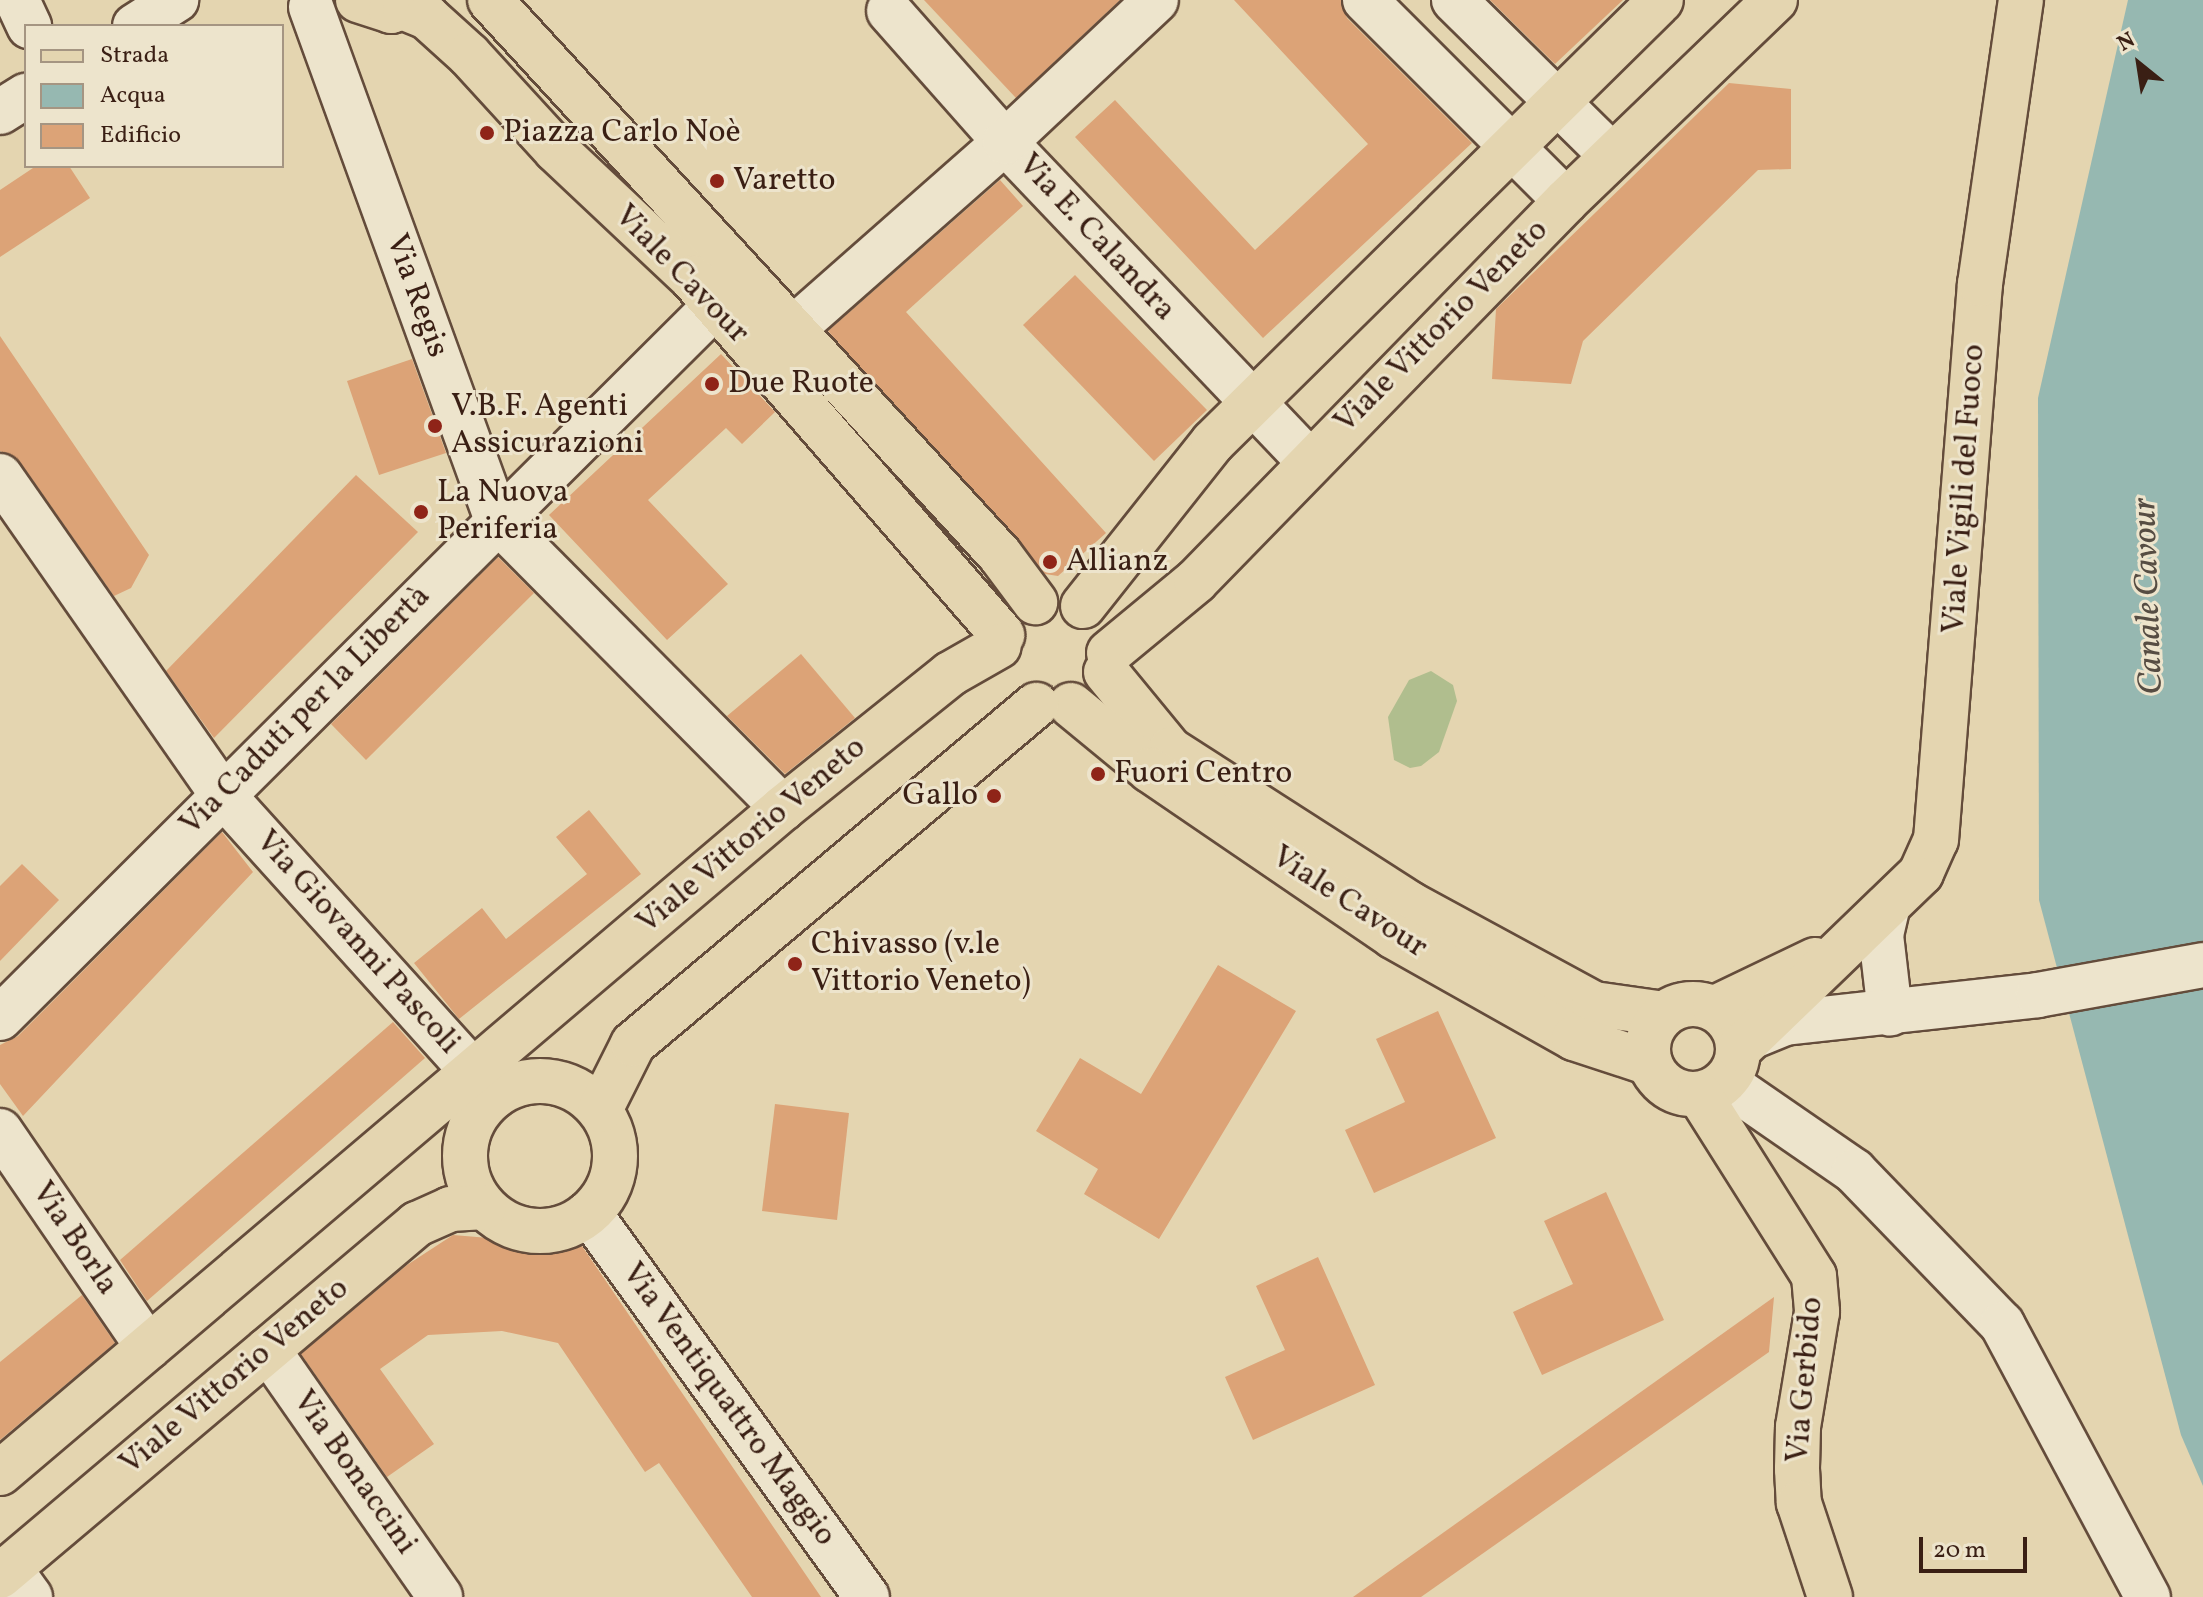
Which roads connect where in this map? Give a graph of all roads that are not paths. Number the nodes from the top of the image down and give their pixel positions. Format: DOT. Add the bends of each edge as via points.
graph roads {
  1 [pos="17,0"];
  2 [pos="176,0"];
  3 [pos="358,0"];
  4 [pos="490,0"];
  5 [pos="1156,0"];
  6 [pos="1365,0"];
  7 [pos="1454,0"];
  8 [pos="1661,0"];
  9 [pos="1775,0"];
  10 [pos="2021,0"];
  11 [pos="411,4"];
  12 [pos="311,7"];
  13 [pos="889,11"];
  14 [pos="28,24"];
  15 [pos="138,24"];
  16 [pos="24,97"];
  17 [pos="1558,102"];
  18 [pos="0,112"];
  19 [pos="1005,142"];
  20 [pos="1511,147"];
  21 [pos="1612,156"];
  22 [pos="1566,201"];
  23 [pos="716,305"];
  24 [pos="793,329"];
  25 [pos="1250,403"];
  26 [pos="1309,461"];
  27 [pos="0,476"];
  28 [pos="497,520"];
  29 [pos="1035,602"];
  30 [pos="1083,606"];
  31 [pos="1001,640"];
  32 [pos="1107,662"];
  33 [pos="1053,705"];
  34 [pos="222,794"];
  35 [pos="783,808"];
  36 [pos="1887,909"];
  37 [pos="1846,945"];
  38 [pos="2203,965"];
  39 [pos="1886,1000"];
  40 [pos="1715,1008"];
  41 [pos="1664,1014"];
  42 [pos="0,1018"];
  43 [pos="1650,1063"];
  44 [pos="1729,1065"];
  45 [pos="491,1089"];
  46 [pos="600,1110"];
  47 [pos="0,1131"];
  48 [pos="484,1207"];
  49 [pos="589,1213"];
  50 [pos="148,1347"];
  51 [pos="268,1350"];
  52 [pos="0,1473"];
  53 [pos="13,1581"];
  54 [pos="440,1597"];
  55 [pos="867,1597"];
  56 [pos="1830,1597"];
  57 [pos="2148,1597"];
  1 -- 14 [label="street"];
  2 -- 15 [label="street"];
  3 -- 11 [label="main road" via="377,10"];
  4 -- 24 [label="main road, Viale Cavour"];
  5 -- 19 [label="street"];
  6 -- 20 [label="street"];
  7 -- 17 [label="street"];
  8 -- 17 [label="main road"];
  9 -- 21 [label="main road, Viale Vittorio Veneto"];
  10 -- 36 [label="main road, Viale Vigili del Fuoco" via="1980,284 1936,840 1921,873"];
  11 -- 23 [label="main road, Viale Cavour" via="469,55 556,150"];
  12 -- 28 [label="street, Via Regis"];
  13 -- 19 [label="street, Via E. Calandra"];
  16 -- 18 [label="street"];
  17 -- 20 [label="main road"];
  17 -- 21 [label="street"];
  19 -- 24 [label="street"];
  19 -- 25 [label="street, Via E. Calandra"];
  20 -- 22 [label="street"];
  20 -- 25 [label="main road"];
  21 -- 22 [label="main road, Viale Vittorio Veneto"];
  22 -- 26 [label="main road, Viale Vittorio Veneto"];
  23 -- 28 [label="street, Via Caduti per la Libertà"];
  23 -- 31 [label="main road, Viale Cavour"];
  24 -- 29 [label="main road, Viale Cavour" via="1000,555"];
  25 -- 26 [label="street, Via E. Calandra"];
  25 -- 30 [label="main road"];
  26 -- 32 [label="main road, Viale Vittorio Veneto" via="1196,581"];
  27 -- 34 [label="street, Via Giovanni Pascoli"];
  28 -- 34 [label="street, Via Caduti per la Libertà"];
  28 -- 35 [label="street, Via Regis"];
  29 -- 30 [label="main road" via="1068,600"];
  29 -- 31 [label="main road" via="1021,609"];
  30 -- 32 [label="main road" via="1106,635"];
  31 -- 33 [label="main road" via="1007,682"];
  31 -- 35 [label="main road, Viale Vittorio Veneto" via="950,674"];
  32 -- 33 [label="main road" via="1086,698"];
  32 -- 41 [label="main road, Viale Cavour" via="1170,750 1410,904 1594,1004"];
  33 -- 43 [label="main road, Viale Cavour" via="1393,936 1574,1038"];
  33 -- 46 [label="main road" via="633,1044"];
  34 -- 42 [label="street, Via Caduti per la Libertà"];
  34 -- 45 [label="street, Via Giovanni Pascoli"];
  35 -- 45 [label="main road, Viale Vittorio Veneto" via="513,1036"];
  36 -- 37 [label="main road, Viale Vigili del Fuoco"];
  36 -- 39 [label="street" via="1881,935"];
  37 -- 39 [label="street" via="1872,965"];
  37 -- 40 [label="main road, Viale Vigili del Fuoco"];
  37 -- 44 [label="main road, Viale Vigili del Fuoco"];
  38 -- 39 [label="street" via="2038,995"];
  39 -- 44 [label="street" via="1785,1023"];
  40 -- 41 [label="main road" via="1685,1004"];
  40 -- 44 [label="main road" via="1733,1025"];
  41 -- 43 [label="main road" via="1650,1032"];
  43 -- 44 [label="main road" via="1669,1087"];
  44 -- 56 [label="main road, Via Gerbido" via="1814,1276 1817,1312 1798,1427 1797,1469 1799,1503"];
  44 -- 57 [label="street" via="1854,1171 2002,1324"];
  45 -- 46 [label="main road" via="531,1081 570,1086"];
  45 -- 48 [label="main road" via="474,1119 464,1155 466,1174"];
  45 -- 50 [label="main road" via="413,1123"];
  46 -- 49 [label="main road" via="611,1130 615,1164 604,1196"];
  47 -- 50 [label="street, Via Borla"];
  48 -- 49 [label="main road" via="502,1222 547,1232"];
  48 -- 51 [label="main road, Viale Vittorio Veneto" via="450,1209 417,1224"];
  49 -- 55 [label="street, Via Ventiquattro Maggio"];
  50 -- 52 [label="main road"];
  51 -- 53 [label="main road, Viale Vittorio Veneto"];
  51 -- 54 [label="street, Via Bonaccini"];
}
